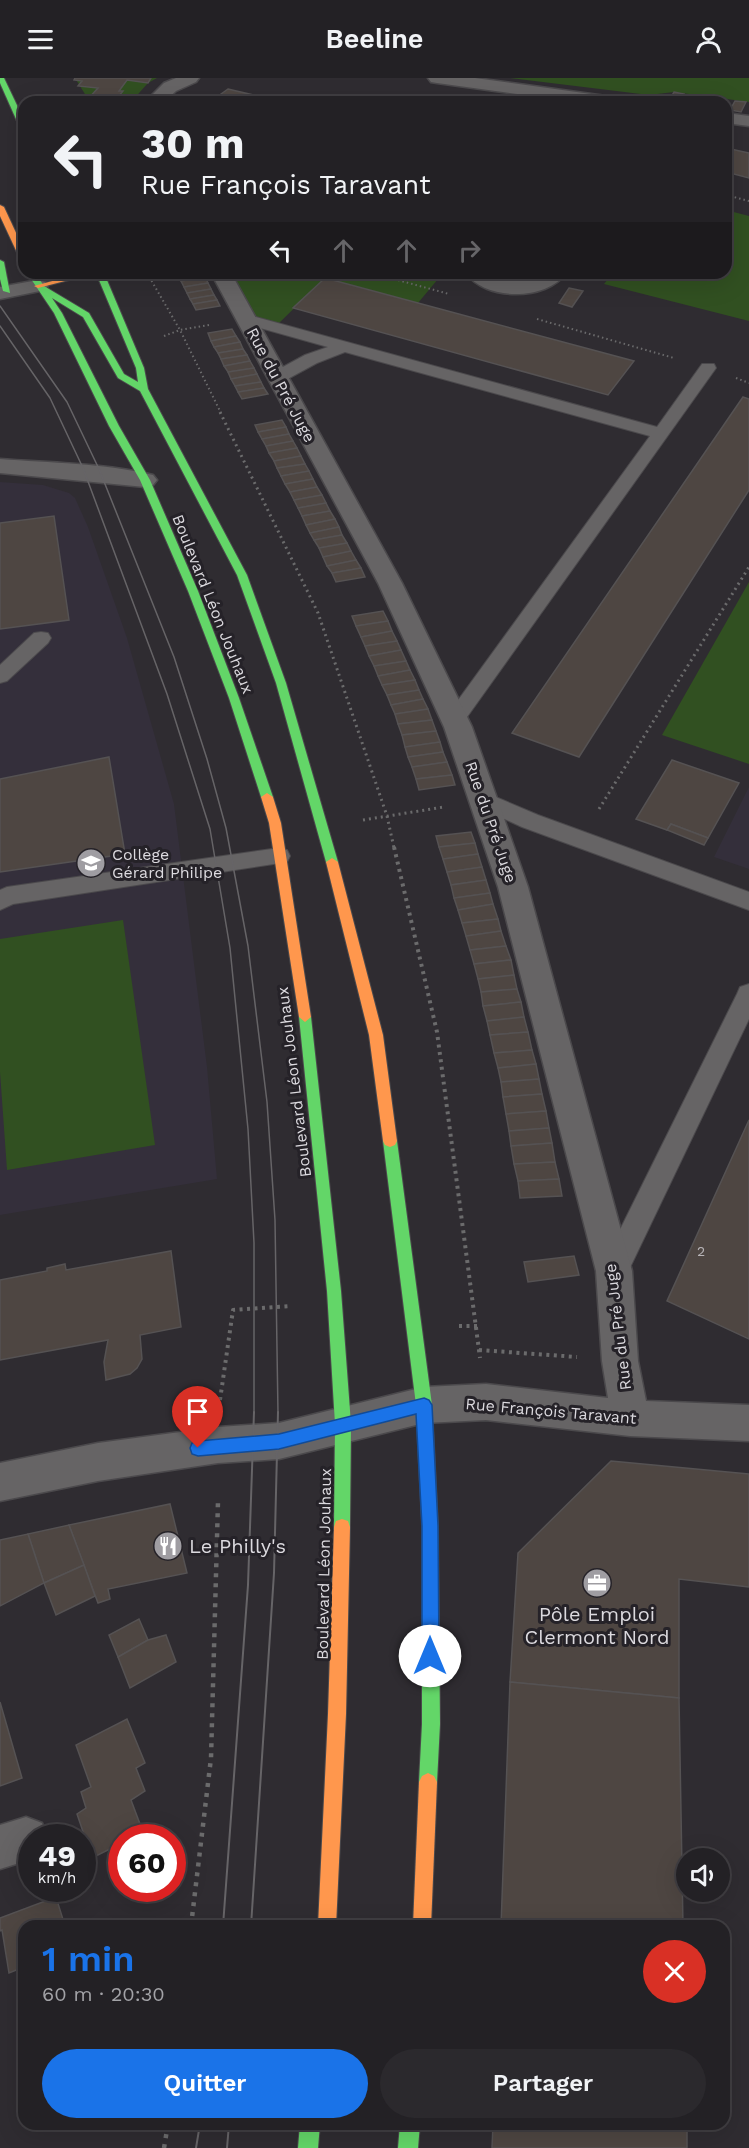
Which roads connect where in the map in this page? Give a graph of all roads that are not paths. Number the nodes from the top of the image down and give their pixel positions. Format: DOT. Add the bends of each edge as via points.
graph roads {
  1 [pos="1,78"];
  2 [pos="190,78"];
  3 [pos="436,78"];
  4 [pos="160,96"];
  5 [pos="568,96"];
  6 [pos="18,115"];
  7 [pos="732,119"];
  8 [pos="749,121"];
  9 [pos="0,207"];
  10 [pos="18,246"];
  11 [pos="0,262"];
  12 [pos="34,279"];
  13 [pos="103,279"];
  14 [pos="224,279"];
  15 [pos="482,279"];
  16 [pos="545,279"];
  17 [pos="4,292"];
  18 [pos="245,319"];
  19 [pos="345,346"];
  20 [pos="708,368"];
  21 [pos="276,378"];
  22 [pos="144,389"];
  23 [pos="661,434"];
  24 [pos="0,466"];
  25 [pos="145,480"];
  26 [pos="41,638"];
  27 [pos="0,676"];
  28 [pos="455,719"];
  29 [pos="484,800"];
  30 [pos="279,856"];
  31 [pos="0,901"];
  32 [pos="749,901"];
  33 [pos="749,994"];
  34 [pos="614,1271"];
  35 [pos="424,1405"];
  36 [pos="630,1418"];
  37 [pos="749,1423"];
  38 [pos="343,1424"];
  39 [pos="0,1482"];
  40 [pos="327,1920"];
  41 [pos="422,1920"];
  42 [pos="310,2130"];
  43 [pos="410,2130"];
  44 [pos="308,2148"];
  45 [pos="408,2148"];
  1 -- 6 [label="main road"];
  2 -- 4 [label="street"];
  3 -- 5 [label="street"];
  7 -- 8 [label="street"];
  9 -- 10 [label="main road"];
  11 -- 17 [label="main road"];
  12 -- 17 [label="street"];
  12 -- 22 [label="main road, Boulevard Léon Jouhaux" via="86,315 121,376"];
  12 -- 25 [label="main road, Boulevard Léon Jouhaux" via="58,313"];
  13 -- 22 [label="main road, Boulevard Léon Jouhaux" via="140,368"];
  14 -- 18 [label="street, Rue du Pré Juge"];
  15 -- 16 [label="street" via="504,287 522,287"];
  18 -- 19 [label="lane"];
  18 -- 21 [label="street, Rue du Pré Juge"];
  19 -- 21 [label="lane"];
  19 -- 23 [label="lane"];
  20 -- 23 [label="lane"];
  21 -- 28 [label="street, Rue du Pré Juge" via="390,583"];
  22 -- 35 [label="main road, Boulevard Léon Jouhaux" via="242,575 281,684 323,827 376,1035"];
  23 -- 28 [label="lane"];
  24 -- 25 [label="street"];
  25 -- 30 [label="main road, Boulevard Léon Jouhaux" via="234,698 275,823"];
  26 -- 27 [label="lane"];
  28 -- 29 [label="street, Rue du Pré Juge"];
  29 -- 32 [label="lane"];
  29 -- 34 [label="street, Rue du Pré Juge" via="513,887"];
  30 -- 31 [label="lane" via="8,896"];
  30 -- 38 [label="main road, Boulevard Léon Jouhaux" via="309,1050"];
  33 -- 34 [label="lane"];
  34 -- 36 [label="street, Rue du Pré Juge" via="620,1361"];
  35 -- 36 [label="street, Rue François Taravant" via="486,1402"];
  35 -- 38 [label="street, Rue François Taravant"];
  35 -- 41 [label="main road, Boulevard Léon Jouhaux" via="430,1526 431,1724"];
  36 -- 37 [label="street, Rue François Taravant"];
  38 -- 39 [label="street, Rue François Taravant" via="279,1442 218,1445 120,1459"];
  38 -- 40 [label="main road, Boulevard Léon Jouhaux" via="338,1702"];
  42 -- 44 [label="main road"];
  43 -- 45 [label="main road"];
}
